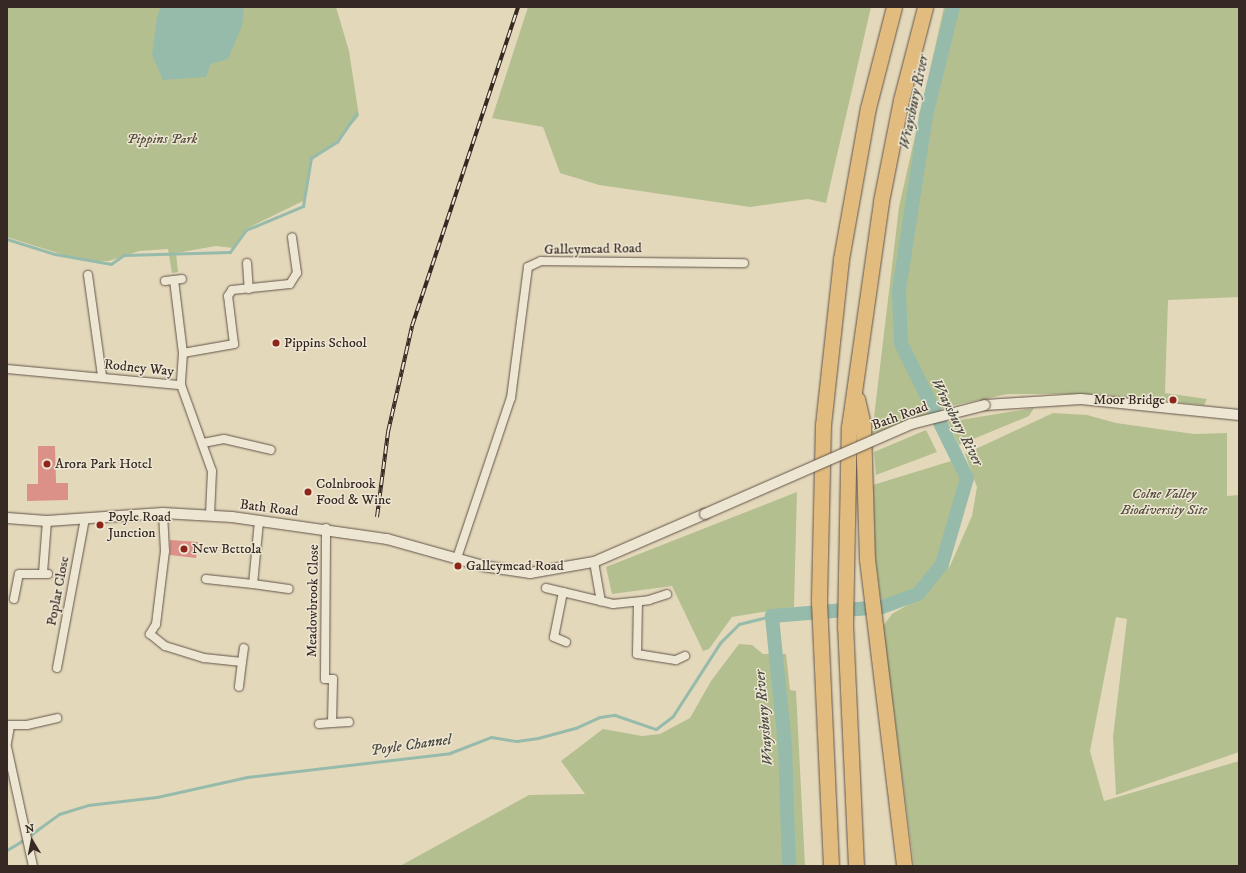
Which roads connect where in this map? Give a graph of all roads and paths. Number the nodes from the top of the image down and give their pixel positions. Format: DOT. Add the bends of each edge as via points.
graph roads {
  1 [pos="894,7"];
  2 [pos="925,7"];
  3 [pos="292,237"];
  4 [pos="246,262"];
  5 [pos="744,263"];
  6 [pos="88,275"];
  7 [pos="174,280"];
  8 [pos="249,288"];
  9 [pos="183,353"];
  10 [pos="7,369"];
  11 [pos="102,376"];
  12 [pos="181,385"];
  13 [pos="856,392"];
  14 [pos="1239,415"];
  15 [pos="203,443"];
  16 [pos="271,450"];
  17 [pos="162,513"];
  18 [pos="210,515"];
  19 [pos="7,518"];
  20 [pos="85,519"];
  21 [pos="47,521"];
  22 [pos="259,521"];
  23 [pos="326,528"];
  24 [pos="457,558"];
  25 [pos="594,562"];
  26 [pos="206,579"];
  27 [pos="253,584"];
  28 [pos="546,588"];
  29 [pos="288,589"];
  30 [pos="563,592"];
  31 [pos="667,594"];
  32 [pos="14,599"];
  33 [pos="601,601"];
  34 [pos="638,602"];
  35 [pos="566,642"];
  36 [pos="244,648"];
  37 [pos="685,656"];
  38 [pos="242,662"];
  39 [pos="57,668"];
  40 [pos="239,687"];
  41 [pos="57,718"];
  42 [pos="349,722"];
  43 [pos="332,723"];
  44 [pos="319,724"];
  45 [pos="8,726"];
  46 [pos="7,743"];
  47 [pos="7,747"];
  48 [pos="896,818"];
  49 [pos="33,866"];
  50 [pos="831,866"];
  51 [pos="856,866"];
  52 [pos="896,866"];
  53 [pos="904,866"];
  1 -- 50 [label="highway" via="868,108 841,259 823,425 819,599"];
  2 -- 13 [label="highway" via="901,100 881,201"];
  3 -- 8 [label="street" via="295,278 290,284"];
  4 -- 8 [label="street"];
  5 -- 24 [label="street, Galleymead Road" via="542,261 528,267 511,398"];
  6 -- 11 [label="street"];
  7 -- 9 [label="street"];
  8 -- 9 [label="street" via="232,290 228,296 234,344"];
  9 -- 12 [label="street"];
  10 -- 11 [label="street, Rodney Way"];
  11 -- 12 [label="street, Rodney Way"];
  12 -- 15 [label="street, Rodney Way"];
  13 -- 48 [label="highway" via="863,426 864,515"];
  13 -- 51 [label="highway" via="849,427 845,598"];
  14 -- 25 [label="street, Bath Road, bridge" via="1081,399 985,405 911,424"];
  15 -- 16 [label="street" via="224,439"];
  15 -- 18 [label="street, Rodney Way" via="212,471"];
  17 -- 18 [label="street, Bath Road"];
  17 -- 20 [label="street, Bath Road"];
  17 -- 38 [label="street" via="165,551 156,624 150,634 164,646 204,658"];
  18 -- 22 [label="street, Bath Road"];
  19 -- 21 [label="street, Bath Road"];
  20 -- 21 [label="street, Bath Road"];
  20 -- 39 [label="street, Poplar Close"];
  21 -- 32 [label="street" via="46,574 19,574"];
  22 -- 23 [label="street, Bath Road"];
  22 -- 27 [label="street"];
  23 -- 24 [label="street, Bath Road" via="388,539"];
  23 -- 43 [label="street, Meadowbrook Close" via="321,674 325,679 334,679"];
  24 -- 25 [label="street, Bath Road" via="509,572 530,573"];
  25 -- 33 [label="street"];
  26 -- 27 [label="street"];
  27 -- 29 [label="street"];
  28 -- 30 [label="street"];
  30 -- 33 [label="street"];
  30 -- 35 [label="street" via="554,637"];
  31 -- 34 [label="street"];
  33 -- 34 [label="street"];
  34 -- 37 [label="street" via="637,654 676,660"];
  36 -- 38 [label="street"];
  38 -- 40 [label="street"];
  41 -- 45 [label="street"];
  42 -- 43 [label="street"];
  43 -- 44 [label="street"];
  45 -- 46 [label="street"];
  47 -- 49 [label="street"];
  48 -- 52 [label="highway"];
  48 -- 53 [label="highway"];
}
